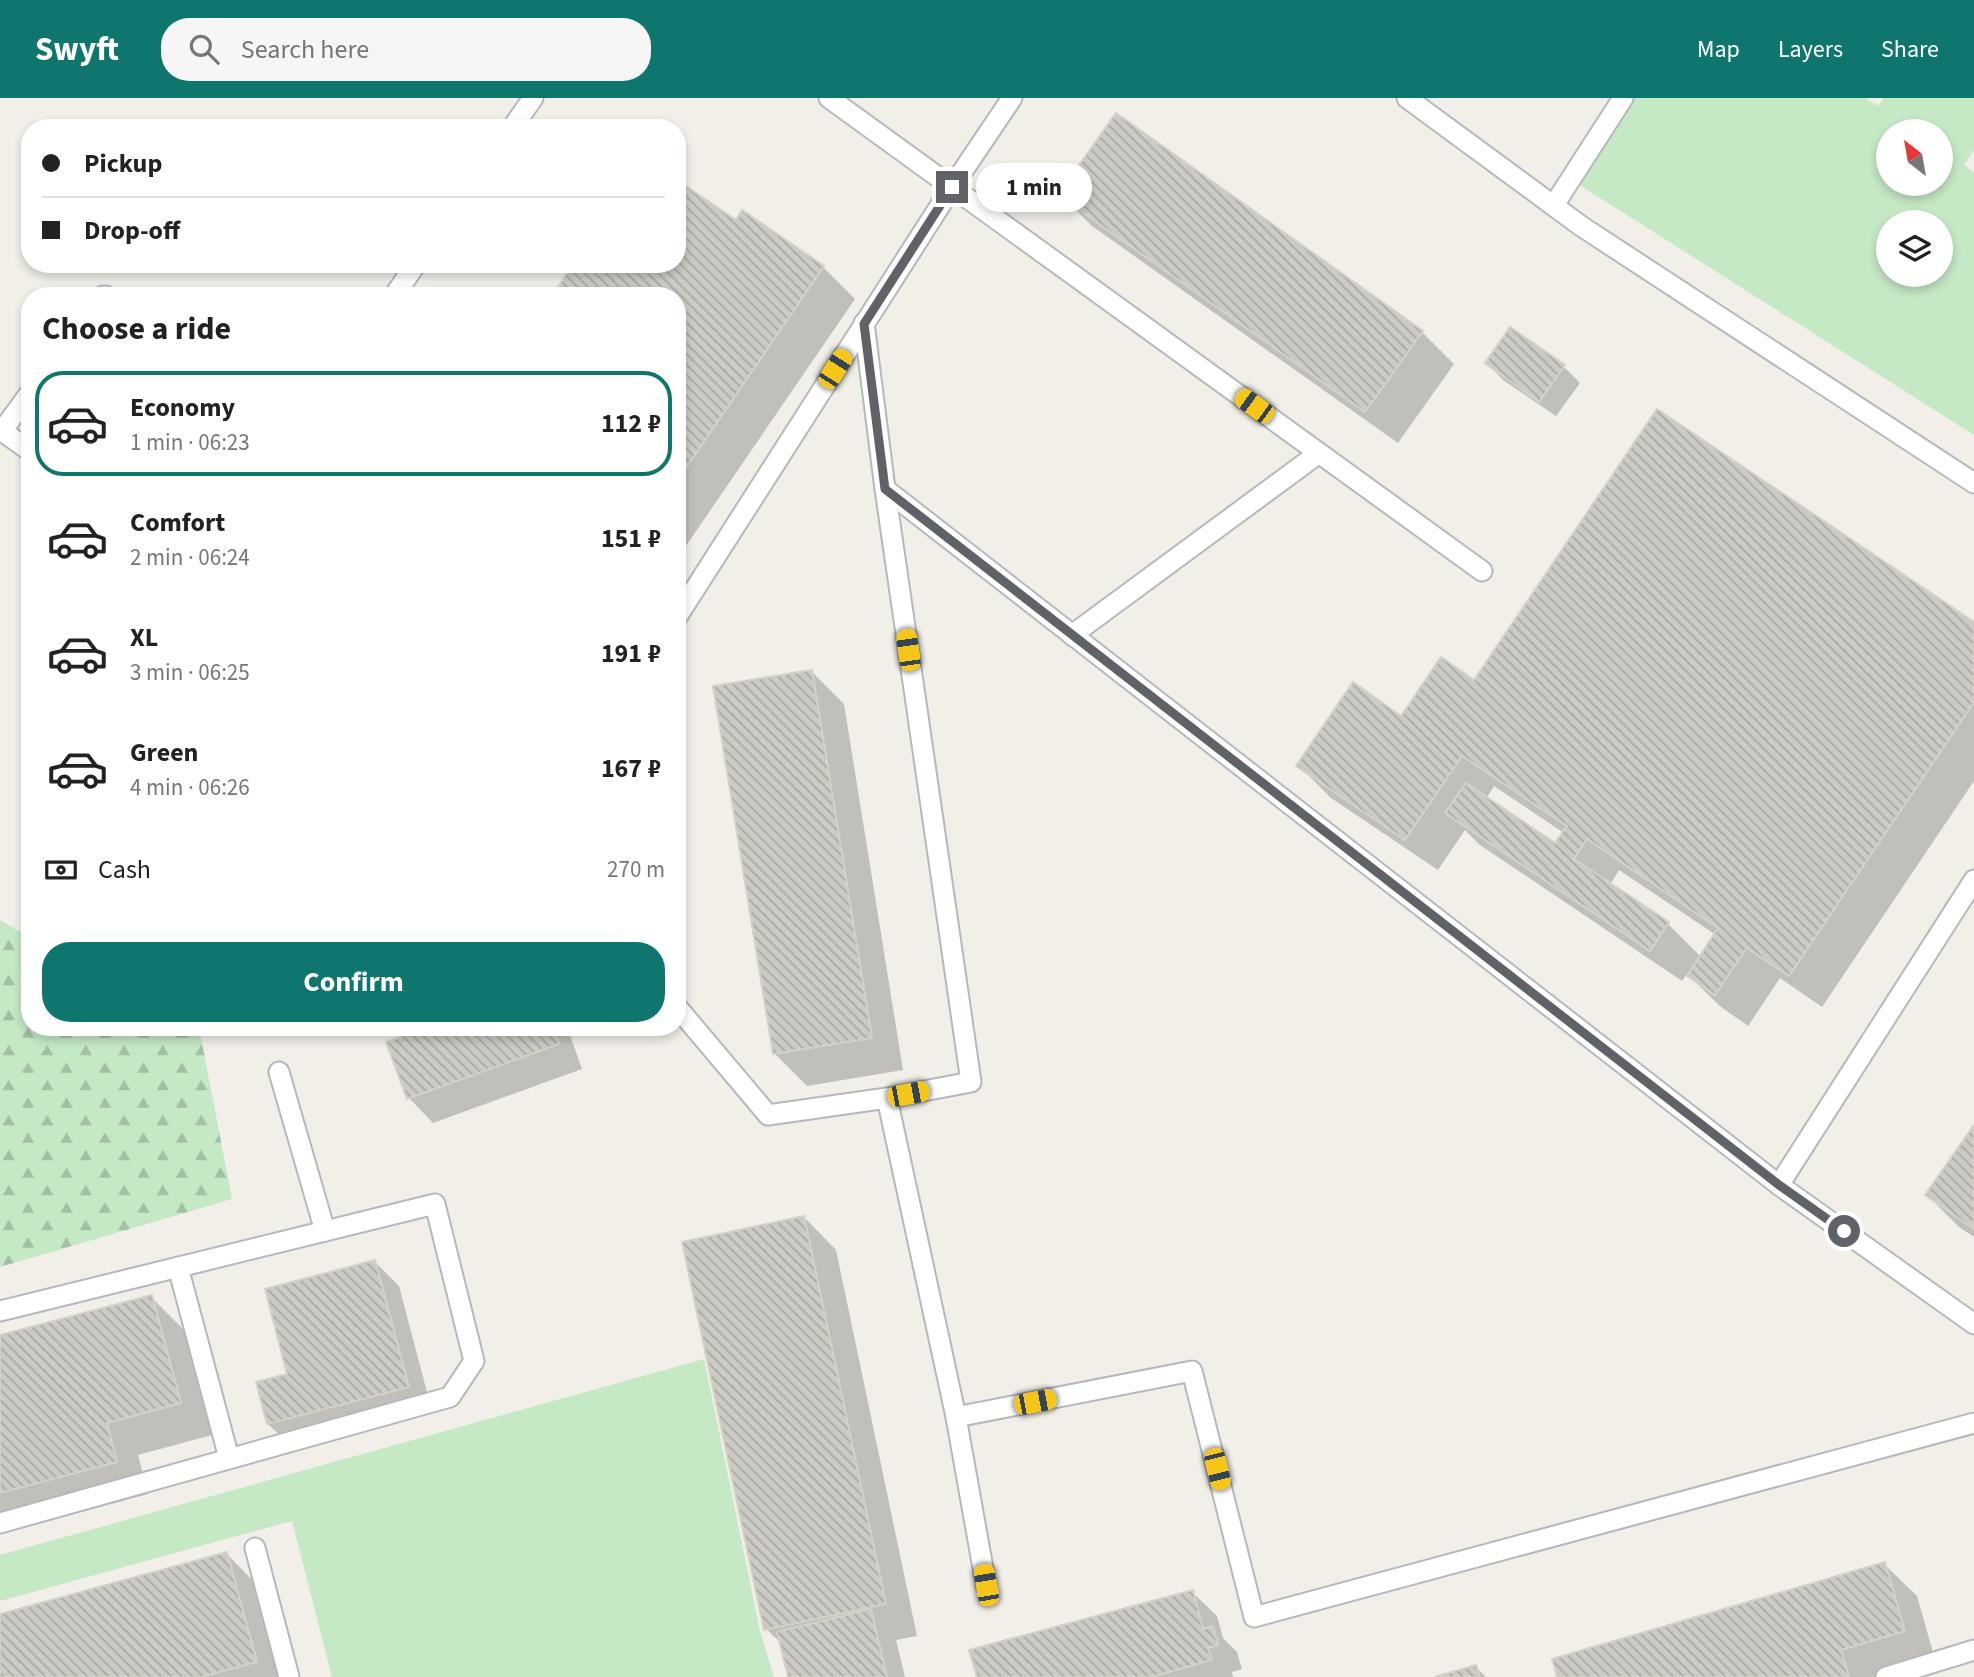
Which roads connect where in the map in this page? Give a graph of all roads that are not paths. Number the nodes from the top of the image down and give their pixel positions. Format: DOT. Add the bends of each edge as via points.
graph roads {
  1 [pos="533,98"];
  2 [pos="829,98"];
  3 [pos="1012,98"];
  4 [pos="1407,98"];
  5 [pos="1623,98"];
  6 [pos="518,119"];
  7 [pos="952,187"];
  8 [pos="1554,205"];
  9 [pos="864,324"];
  10 [pos="21,406"];
  11 [pos="21,445"];
  12 [pos="1319,453"];
  13 [pos="1974,483"];
  14 [pos="885,489"];
  15 [pos="1482,570"];
  16 [pos="686,603"];
  17 [pos="1072,635"];
  18 [pos="1974,880"];
  19 [pos="686,1018"];
  20 [pos="279,1072"];
  21 [pos="887,1098"];
  22 [pos="1779,1185"];
  23 [pos="325,1231"];
  24 [pos="178,1267"];
  25 [pos="0,1311"];
  26 [pos="1974,1324"];
  27 [pos="956,1417"];
  28 [pos="1974,1423"];
  29 [pos="229,1458"];
  30 [pos="0,1522"];
  31 [pos="255,1548"];
  32 [pos="986,1585"];
  33 [pos="1974,1650"];
  34 [pos="289,1677"];
  35 [pos="1886,1677"];
  1 -- 6 [label="lane"];
  2 -- 7 [label="lane"];
  3 -- 7 [label="lane"];
  4 -- 8 [label="lane"];
  5 -- 8 [label="lane"];
  7 -- 9 [label="lane"];
  7 -- 12 [label="lane"];
  8 -- 13 [label="lane"];
  9 -- 14 [label="lane"];
  9 -- 16 [label="lane"];
  10 -- 11 [label="lane" via="2,431"];
  12 -- 15 [label="lane"];
  12 -- 17 [label="lane"];
  14 -- 17 [label="lane"];
  14 -- 21 [label="lane" via="971,1082"];
  17 -- 22 [label="lane"];
  18 -- 22 [label="lane"];
  19 -- 21 [label="lane" via="768,1115"];
  20 -- 23 [label="lane"];
  21 -- 27 [label="lane"];
  22 -- 26 [label="lane"];
  23 -- 24 [label="lane"];
  23 -- 29 [label="lane" via="435,1204 474,1361 450,1397"];
  24 -- 25 [label="lane"];
  24 -- 29 [label="lane"];
  27 -- 28 [label="lane" via="1192,1371 1254,1617"];
  27 -- 32 [label="lane"];
  29 -- 30 [label="lane"];
  31 -- 34 [label="lane"];
  33 -- 35 [label="lane"];
}
